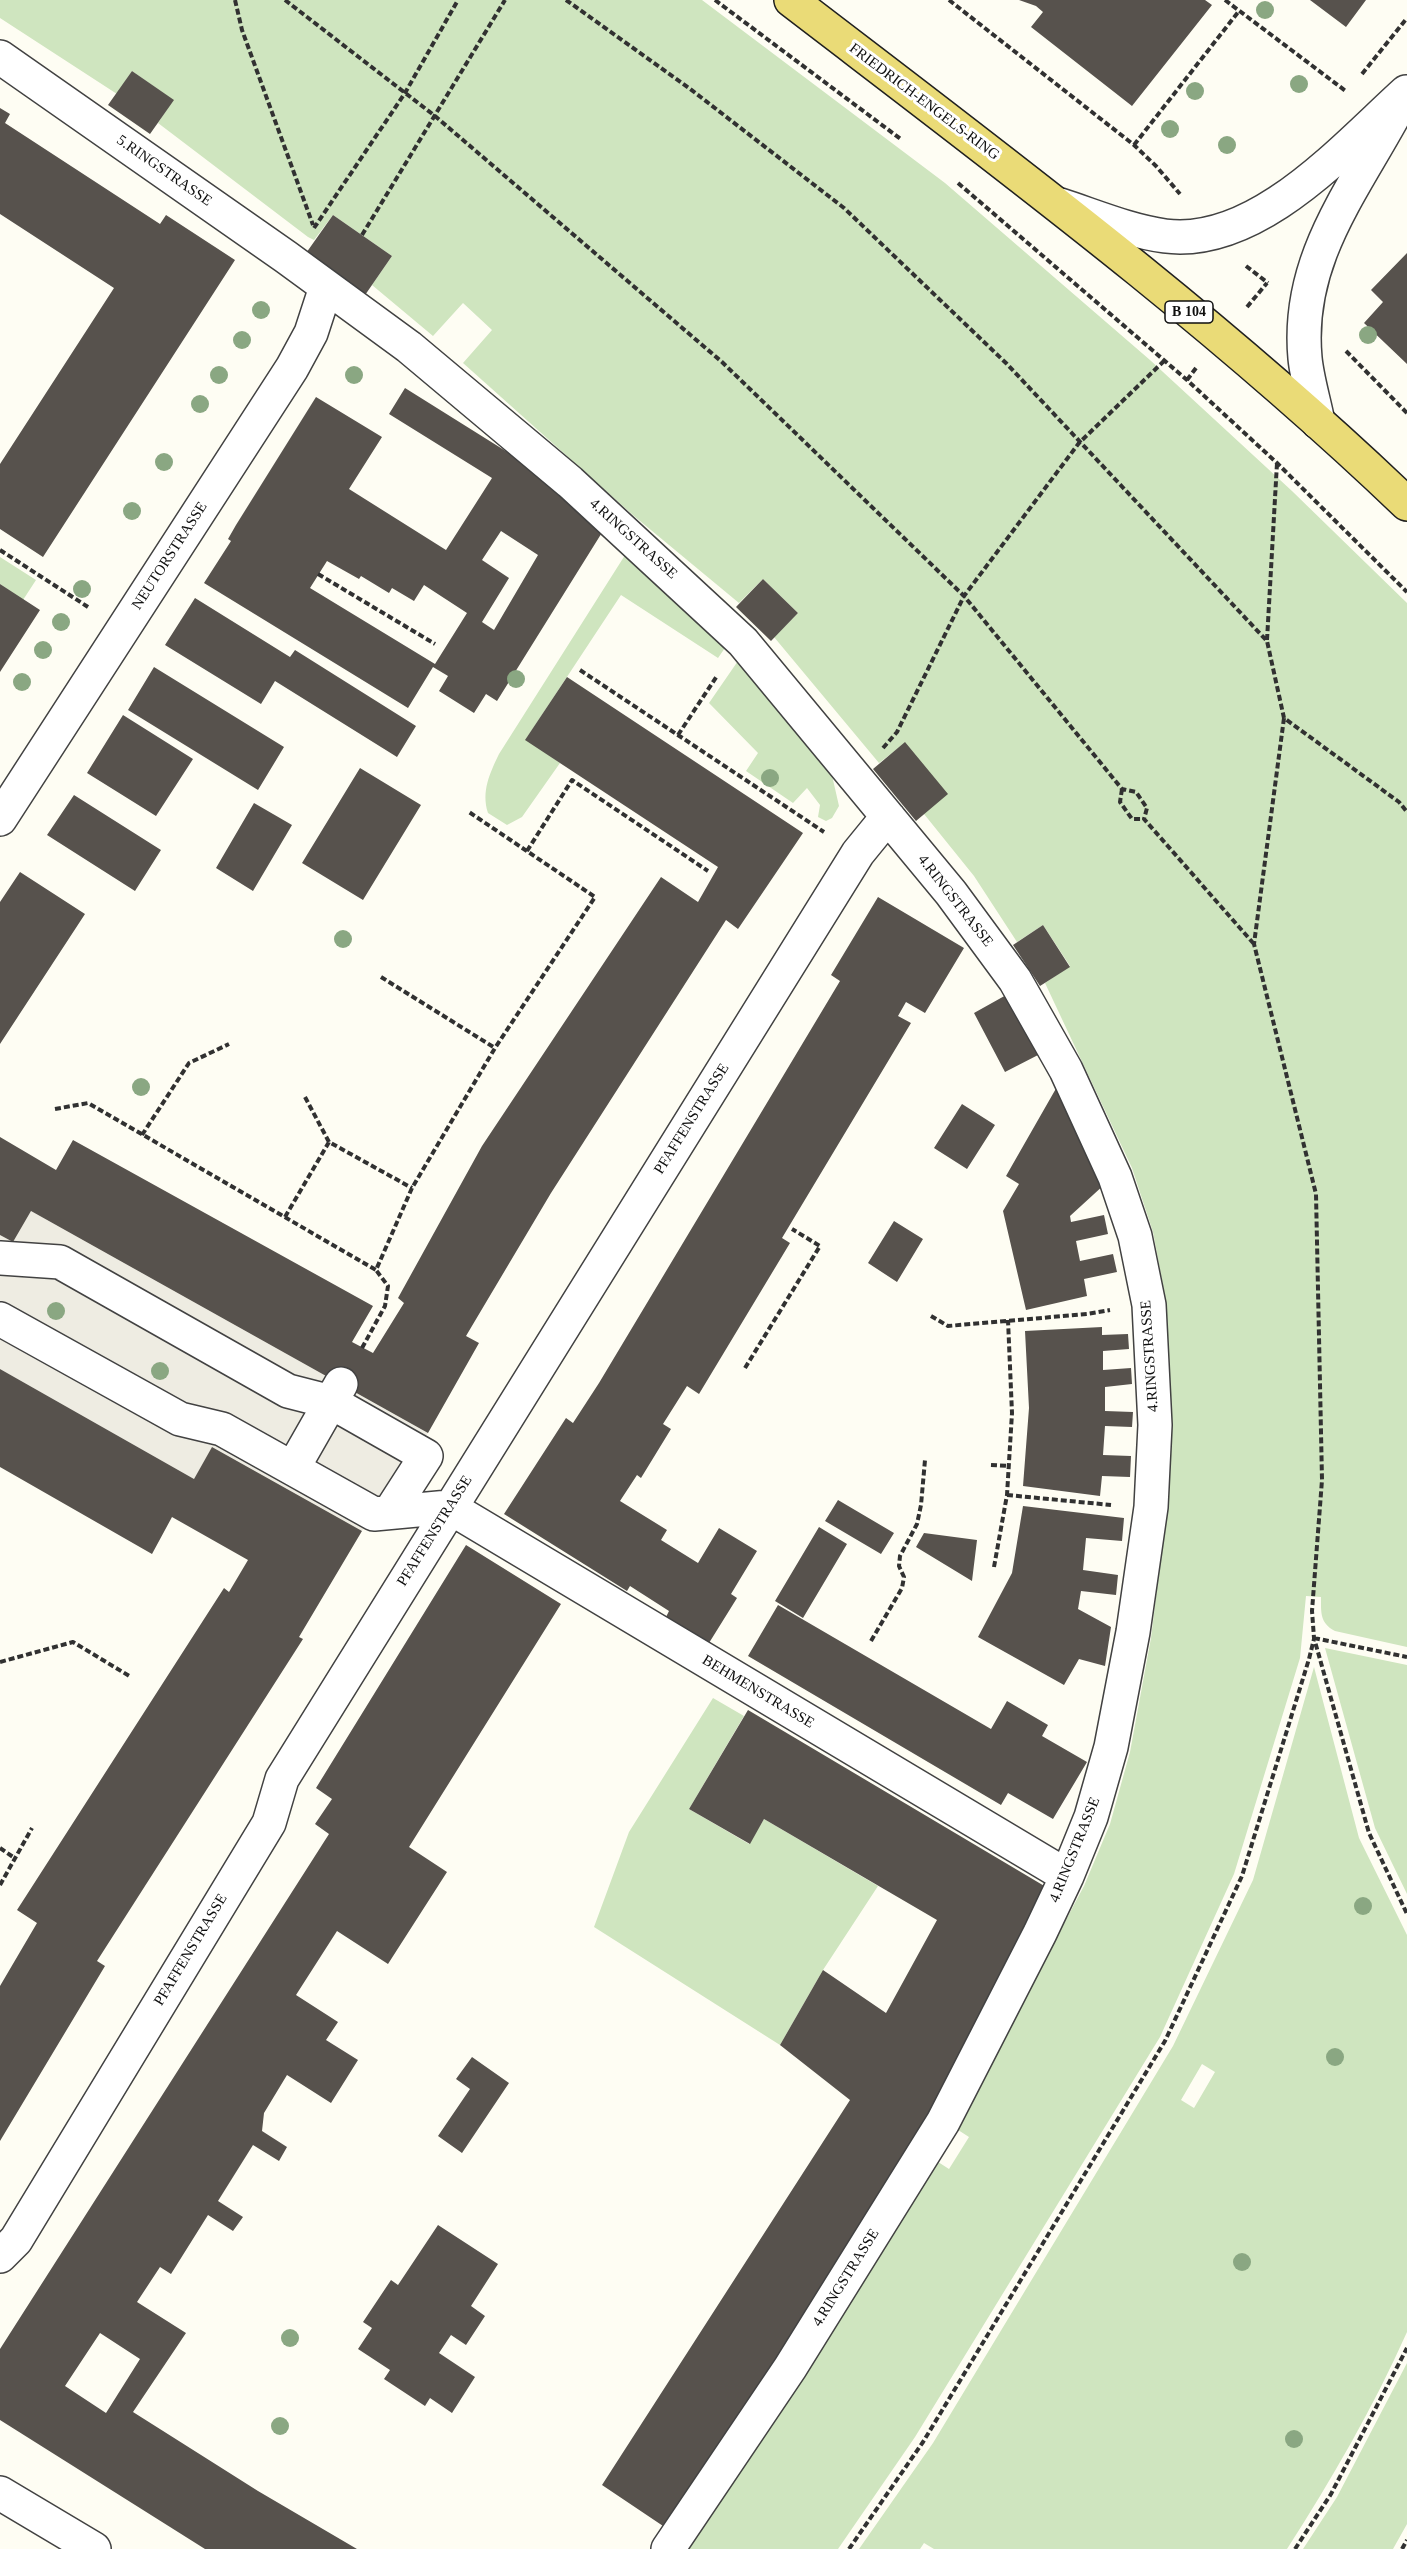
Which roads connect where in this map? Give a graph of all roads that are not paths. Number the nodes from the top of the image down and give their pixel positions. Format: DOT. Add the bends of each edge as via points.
graph roads {
  1 [pos="791,0"];
  2 [pos="0,57"];
  3 [pos="1406,91"];
  4 [pos="1057,204"];
  5 [pos="326,287"];
  6 [pos="1318,422"];
  7 [pos="1407,504"];
  8 [pos="890,818"];
  9 [pos="0,819"];
  10 [pos="0,1258"];
  11 [pos="0,1319"];
  12 [pos="336,1393"];
  13 [pos="293,1468"];
  14 [pos="450,1507"];
  15 [pos="390,1512"];
  16 [pos="1068,1876"];
  17 [pos="0,2256"];
  18 [pos="0,2493"];
  19 [pos="94,2549"];
  20 [pos="668,2549"];
  1 -- 4 [label="main road, FRIEDRICH-ENGELS-RING / B 104"];
  2 -- 5 [label="street, 5.RINGSTRASSE"];
  3 -- 4 [label="street, FRIEDRICH-ENGELS-RING" via="1295,191 1253,219 1213,233 1167,236"];
  3 -- 6 [label="street" via="1329,230 1309,284 1305,359"];
  4 -- 6 [label="main road, FRIEDRICH-ENGELS-RING / B 104"];
  5 -- 8 [label="street, 4.RINGSTRASSE" via="409,347 570,482 743,642"];
  5 -- 9 [label="street, NEUTORSTRASSE" via="311,333 292,368"];
  6 -- 7 [label="main road, FRIEDRICH-ENGELS-RING / B 104"];
  8 -- 14 [label="street, PFAFFENSTRASSE" via="858,853"];
  8 -- 16 [label="street, 4.RINGSTRASSE" via="1015,980 1066,1070 1115,1177 1135,1236 1149,1305 1155,1425 1151,1507 1111,1747 1091,1817"];
  10 -- 12 [label="street" via="60,1262 288,1391"];
  11 -- 13 [label="street" via="180,1419 222,1430"];
  12 -- 13 [label="street"];
  12 -- 15 [label="street" via="426,1456"];
  13 -- 15 [label="street" via="374,1514"];
  14 -- 15 [label="street"];
  14 -- 16 [label="street, BEHMENSTRASSE"];
  14 -- 17 [label="street, PFAFFENSTRASSE" via="282,1779 269,1823 15,2240"];
  16 -- 20 [label="street, 4.RINGSTRASSE" via="924,2154 790,2368"];
  18 -- 19 [label="street"];
}
